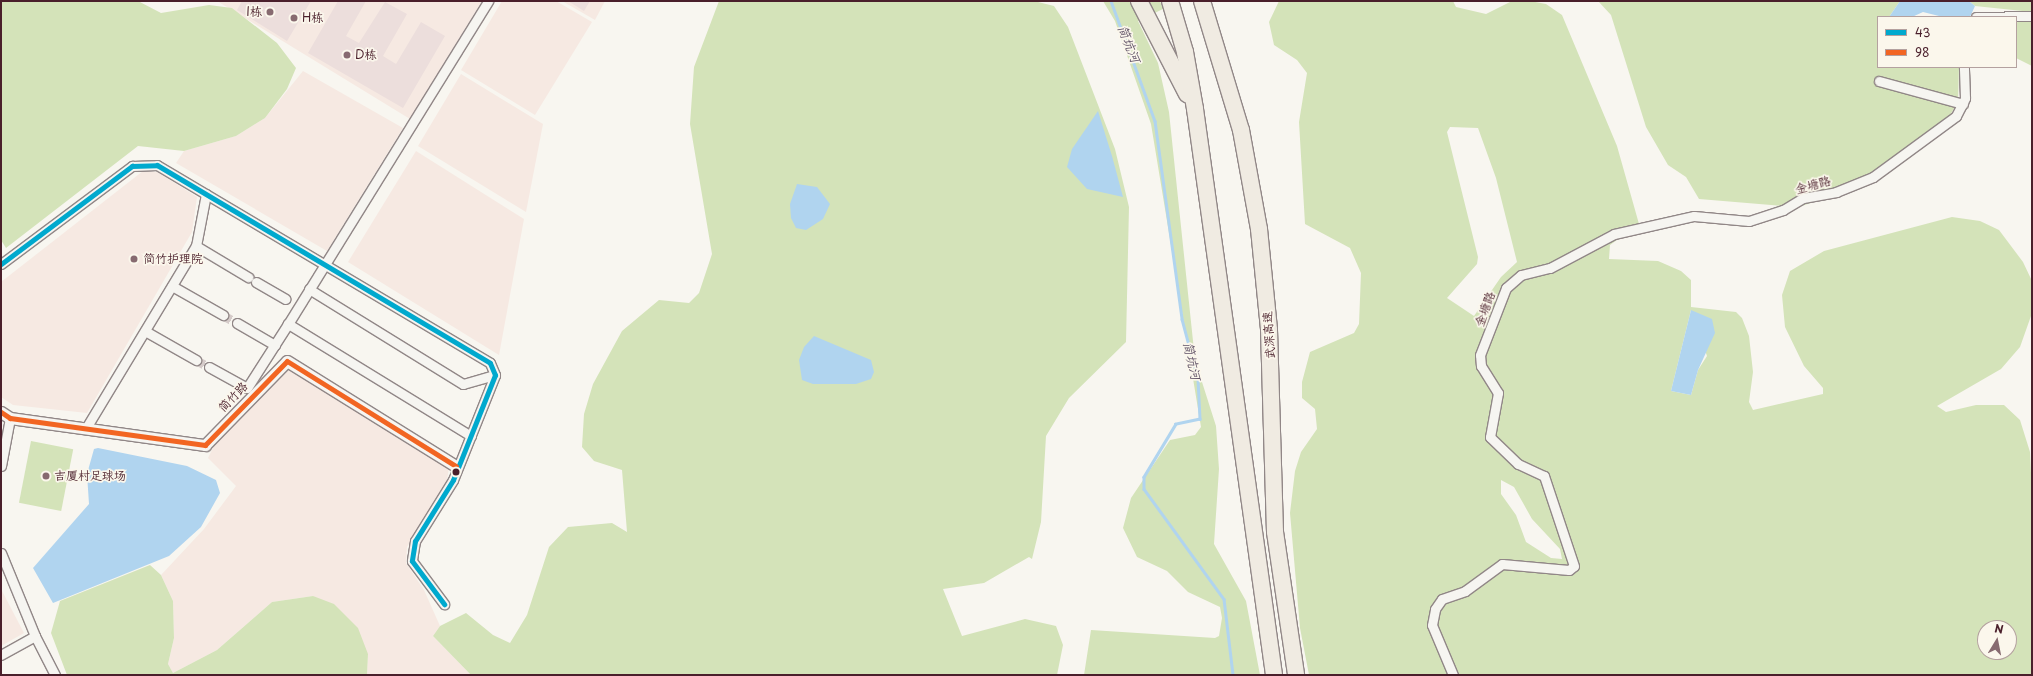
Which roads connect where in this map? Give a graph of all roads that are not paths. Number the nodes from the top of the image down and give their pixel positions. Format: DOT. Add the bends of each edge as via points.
graph roads {
  1 [pos="488,1"];
  2 [pos="1139,1"];
  3 [pos="1170,1"];
  4 [pos="1202,1"];
  5 [pos="1981,6"];
  6 [pos="1976,16"];
  7 [pos="2032,16"];
  8 [pos="1964,68"];
  9 [pos="1879,81"];
  10 [pos="1963,104"];
  11 [pos="1194,109"];
  12 [pos="206,194"];
  13 [pos="196,246"];
  14 [pos="1,264"];
  15 [pos="327,264"];
  16 [pos="248,277"];
  17 [pos="256,282"];
  18 [pos="172,286"];
  19 [pos="309,289"];
  20 [pos="291,303"];
  21 [pos="223,315"];
  22 [pos="237,323"];
  23 [pos="288,324"];
  24 [pos="145,331"];
  25 [pos="275,345"];
  26 [pos="196,360"];
  27 [pos="209,367"];
  28 [pos="495,375"];
  29 [pos="5,415"];
  30 [pos="86,428"];
  31 [pos="471,436"];
  32 [pos="1,466"];
  33 [pos="456,466"];
  34 [pos="1,553"];
  35 [pos="444,604"];
  36 [pos="35,636"];
  37 [pos="1,655"];
  38 [pos="55,675"];
  39 [pos="1274,675"];
  40 [pos="1296,675"];
  41 [pos="1453,675"];
  1 -- 15 [label="street"];
  2 -- 11 [label="highway"];
  3 -- 11 [label="highway" via="1185,52"];
  4 -- 40 [label="highway, 武深高速" via="1239,123 1259,229 1269,330 1275,532"];
  5 -- 6 [label="street"];
  6 -- 7 [label="street"];
  8 -- 10 [label="street"];
  9 -- 10 [label="street"];
  10 -- 41 [label="street, 金塘路" via="1943,127 1884,170 1836,192 1803,198 1783,210 1749,221 1694,216 1620,232 1550,268 1526,272 1511,282 1500,298 1480,356 1482,366 1498,393 1490,437 1518,464 1544,476 1574,566 1568,570 1502,564 1491,568 1469,589 1442,599 1432,616 1433,633"];
  11 -- 39 [label="highway"];
  12 -- 13 [label="street"];
  12 -- 14 [label="street" via="157,165 132,166"];
  12 -- 15 [label="street"];
  13 -- 16 [label="street"];
  13 -- 18 [label="street"];
  15 -- 19 [label="street"];
  15 -- 28 [label="street" via="490,363"];
  17 -- 20 [label="street"];
  18 -- 21 [label="street"];
  18 -- 24 [label="street"];
  19 -- 20 [label="street"];
  19 -- 28 [label="street" via="463,384"];
  20 -- 23 [label="street"];
  22 -- 25 [label="street"];
  23 -- 25 [label="street"];
  23 -- 31 [label="street"];
  24 -- 26 [label="street"];
  24 -- 30 [label="street"];
  25 -- 27 [label="street" via="247,388"];
  28 -- 31 [label="street"];
  29 -- 30 [label="street, 简竹路"];
  29 -- 32 [label="street"];
  30 -- 33 [label="street, 简竹路" via="206,445 287,361"];
  31 -- 33 [label="street"];
  33 -- 35 [label="street" via="453,480 415,541 412,561"];
  34 -- 36 [label="street"];
  36 -- 37 [label="street"];
  36 -- 38 [label="street"];
}
